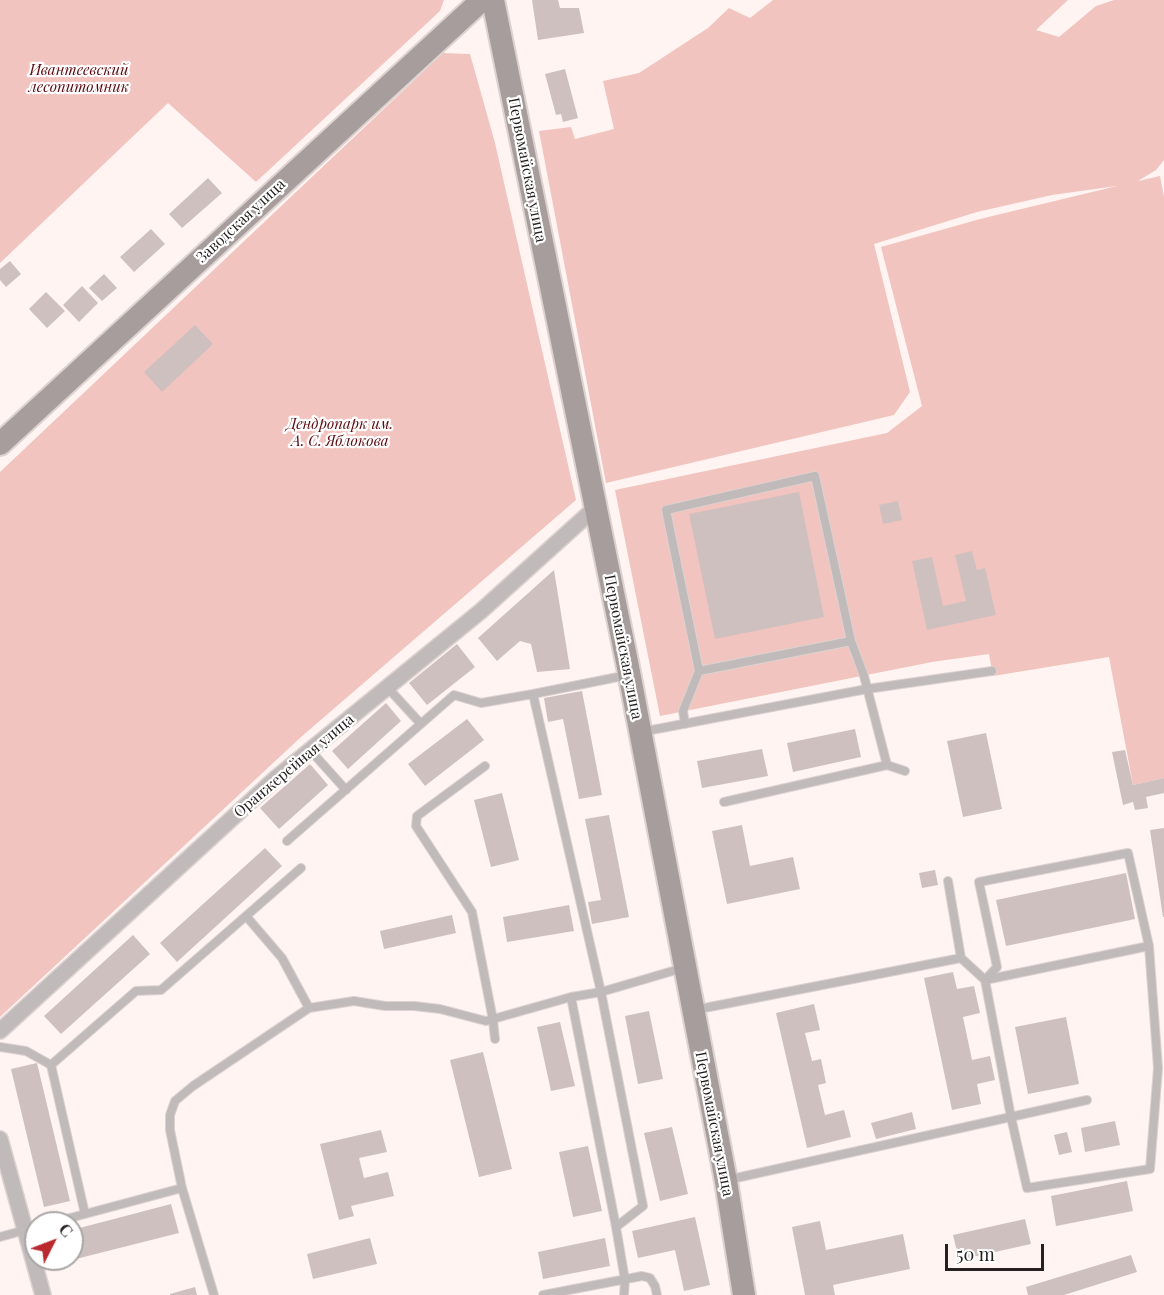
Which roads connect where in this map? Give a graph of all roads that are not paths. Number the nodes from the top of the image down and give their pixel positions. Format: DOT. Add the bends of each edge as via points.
graph roads {
  1 [pos="482,0"];
  2 [pos="493,0"];
  3 [pos="0,444"];
  4 [pos="594,509"];
  5 [pos="851,641"];
  6 [pos="699,671"];
  7 [pos="992,671"];
  8 [pos="629,675"];
  9 [pos="387,687"];
  10 [pos="867,689"];
  11 [pos="533,694"];
  12 [pos="421,724"];
  13 [pos="685,724"];
  14 [pos="640,732"];
  15 [pos="310,750"];
  16 [pos="887,765"];
  17 [pos="485,766"];
  18 [pos="905,771"];
  19 [pos="346,790"];
  20 [pos="724,802"];
  21 [pos="287,841"];
  22 [pos="301,868"];
  23 [pos="948,881"];
  24 [pos="246,916"];
  25 [pos="1149,946"];
  26 [pos="961,958"];
  27 [pos="685,967"];
  28 [pos="985,980"];
  29 [pos="601,992"];
  30 [pos="571,997"];
  31 [pos="309,1008"];
  32 [pos="693,1011"];
  33 [pos="494,1020"];
  34 [pos="0,1031"];
  35 [pos="495,1039"];
  36 [pos="0,1047"];
  37 [pos="51,1065"];
  38 [pos="1087,1100"];
  39 [pos="1011,1117"];
  40 [pos="0,1139"];
  41 [pos="726,1181"];
  42 [pos="182,1188"];
  43 [pos="25,1211"];
  44 [pos="85,1214"];
  45 [pos="616,1227"];
  46 [pos="24,1231"];
  47 [pos="0,1237"];
  48 [pos="39,1271"];
  49 [pos="625,1280"];
  50 [pos="43,1295"];
  51 [pos="214,1295"];
  52 [pos="543,1295"];
  53 [pos="624,1295"];
  54 [pos="657,1295"];
  55 [pos="744,1295"];
  1 -- 3 [label="main road, Заводская улица"];
  2 -- 4 [label="main road, Первомайская улица"];
  4 -- 8 [label="main road, Первомайская улица"];
  4 -- 9 [label="street, Оранжерейная улица" via="481,611"];
  5 -- 6 [label="lane"];
  5 -- 6 [label="lane" via="815,476 666,510"];
  5 -- 10 [label="lane"];
  6 -- 13 [label="lane" via="683,711"];
  7 -- 10 [label="lane"];
  8 -- 11 [label="lane"];
  8 -- 14 [label="main road, Первомайская улица"];
  9 -- 12 [label="lane"];
  9 -- 15 [label="street, Оранжерейная улица"];
  10 -- 13 [label="lane"];
  10 -- 16 [label="lane"];
  11 -- 12 [label="lane" via="481,703 454,695"];
  11 -- 29 [label="lane"];
  12 -- 19 [label="lane"];
  13 -- 14 [label="lane"];
  14 -- 27 [label="main road, Первомайская улица"];
  15 -- 19 [label="lane"];
  15 -- 34 [label="street, Оранжерейная улица"];
  16 -- 18 [label="lane"];
  16 -- 20 [label="lane"];
  17 -- 33 [label="lane" via="417,816 416,826 472,912"];
  19 -- 21 [label="lane"];
  22 -- 24 [label="lane"];
  23 -- 26 [label="lane"];
  24 -- 31 [label="lane" via="282,958"];
  24 -- 37 [label="lane" via="161,990 136,991"];
  25 -- 28 [label="lane"];
  25 -- 28 [label="lane" via="1128,853 980,882 997,967"];
  25 -- 39 [label="lane" via="1158,1068 1150,1169 1027,1188"];
  26 -- 28 [label="lane"];
  26 -- 32 [label="lane"];
  27 -- 29 [label="lane"];
  27 -- 32 [label="main road, Первомайская улица"];
  28 -- 39 [label="lane"];
  29 -- 30 [label="lane"];
  29 -- 45 [label="lane" via="643,1206"];
  30 -- 33 [label="lane"];
  30 -- 45 [label="lane"];
  31 -- 33 [label="lane" via="354,1001 432,1008"];
  31 -- 42 [label="lane" via="174,1101 170,1130"];
  32 -- 41 [label="main road, Первомайская улица"];
  33 -- 35 [label="lane"];
  36 -- 37 [label="lane" via="26,1051"];
  37 -- 44 [label="lane"];
  38 -- 39 [label="lane"];
  39 -- 41 [label="lane"];
  40 -- 43 [label="street"];
  41 -- 55 [label="main road, Первомайская улица"];
  42 -- 44 [label="lane"];
  42 -- 51 [label="lane"];
  45 -- 49 [label="lane"];
  46 -- 47 [label="lane"];
  48 -- 50 [label="street"];
  49 -- 52 [label="lane"];
  49 -- 53 [label="lane"];
  49 -- 54 [label="lane" via="650,1278"];
}
